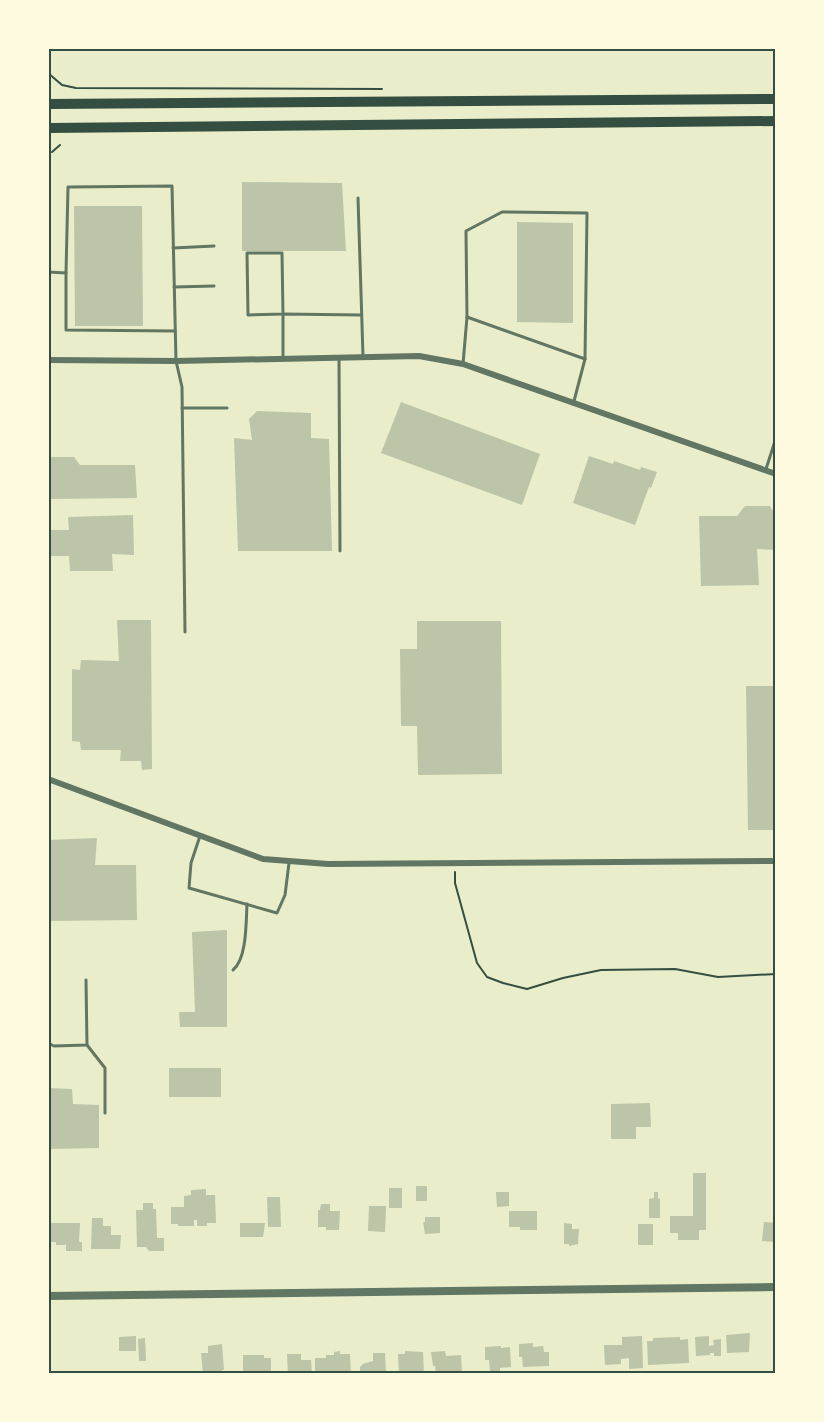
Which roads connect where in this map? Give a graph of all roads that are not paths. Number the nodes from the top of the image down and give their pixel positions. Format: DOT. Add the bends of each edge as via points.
graph roads {
  1 [pos="776,99"];
  2 [pos="48,104"];
  3 [pos="776,121"];
  4 [pos="48,128"];
  5 [pos="358,198"];
  6 [pos="214,246"];
  7 [pos="173,248"];
  8 [pos="48,272"];
  9 [pos="66,273"];
  10 [pos="174,286"];
  11 [pos="214,286"];
  12 [pos="283,314"];
  13 [pos="362,315"];
  14 [pos="466,317"];
  15 [pos="175,331"];
  16 [pos="363,357"];
  17 [pos="339,358"];
  18 [pos="283,359"];
  19 [pos="585,359"];
  20 [pos="48,360"];
  21 [pos="176,361"];
  22 [pos="463,364"];
  23 [pos="573,403"];
  24 [pos="182,408"];
  25 [pos="227,408"];
  26 [pos="776,438"];
  27 [pos="765,470"];
  28 [pos="776,474"];
  29 [pos="340,551"];
  30 [pos="185,632"];
  31 [pos="48,779"];
  32 [pos="200,836"];
  33 [pos="289,861"];
  34 [pos="776,861"];
  35 [pos="247,904"];
  36 [pos="233,970"];
  37 [pos="86,980"];
  38 [pos="48,1043"];
  39 [pos="87,1045"];
  40 [pos="105,1113"];
  41 [pos="776,1287"];
  42 [pos="48,1296"];
  1 -- 2 [label="highway"];
  3 -- 4 [label="highway"];
  5 -- 13 [label="lane"];
  6 -- 7 [label="lane"];
  7 -- 9 [label="lane" via="172,186 68,187"];
  7 -- 10 [label="lane"];
  8 -- 9 [label="lane"];
  9 -- 15 [label="lane" via="66,330"];
  10 -- 11 [label="lane"];
  10 -- 15 [label="lane"];
  12 -- 12 [label="lane" via="282,253 248,253 248,315"];
  12 -- 13 [label="lane"];
  12 -- 18 [label="lane"];
  13 -- 16 [label="lane"];
  14 -- 19 [label="lane"];
  14 -- 19 [label="lane" via="466,231 502,212 587,213"];
  14 -- 22 [label="lane"];
  15 -- 21 [label="lane"];
  16 -- 17 [label="street"];
  16 -- 22 [label="street" via="419,356"];
  17 -- 18 [label="street"];
  17 -- 29 [label="lane"];
  18 -- 21 [label="street"];
  19 -- 23 [label="lane"];
  20 -- 21 [label="street"];
  21 -- 24 [label="lane"];
  22 -- 23 [label="street"];
  23 -- 27 [label="street"];
  24 -- 25 [label="lane"];
  24 -- 30 [label="lane"];
  26 -- 27 [label="lane"];
  27 -- 28 [label="street"];
  31 -- 32 [label="street"];
  32 -- 33 [label="street" via="262,859"];
  32 -- 35 [label="lane" via="191,862 189,888"];
  33 -- 34 [label="street"];
  33 -- 35 [label="lane" via="285,895 277,913"];
  35 -- 36 [label="lane" via="244,945 239,965"];
  37 -- 39 [label="lane"];
  38 -- 39 [label="lane"];
  39 -- 40 [label="lane" via="105,1068"];
  41 -- 42 [label="street"];
}
